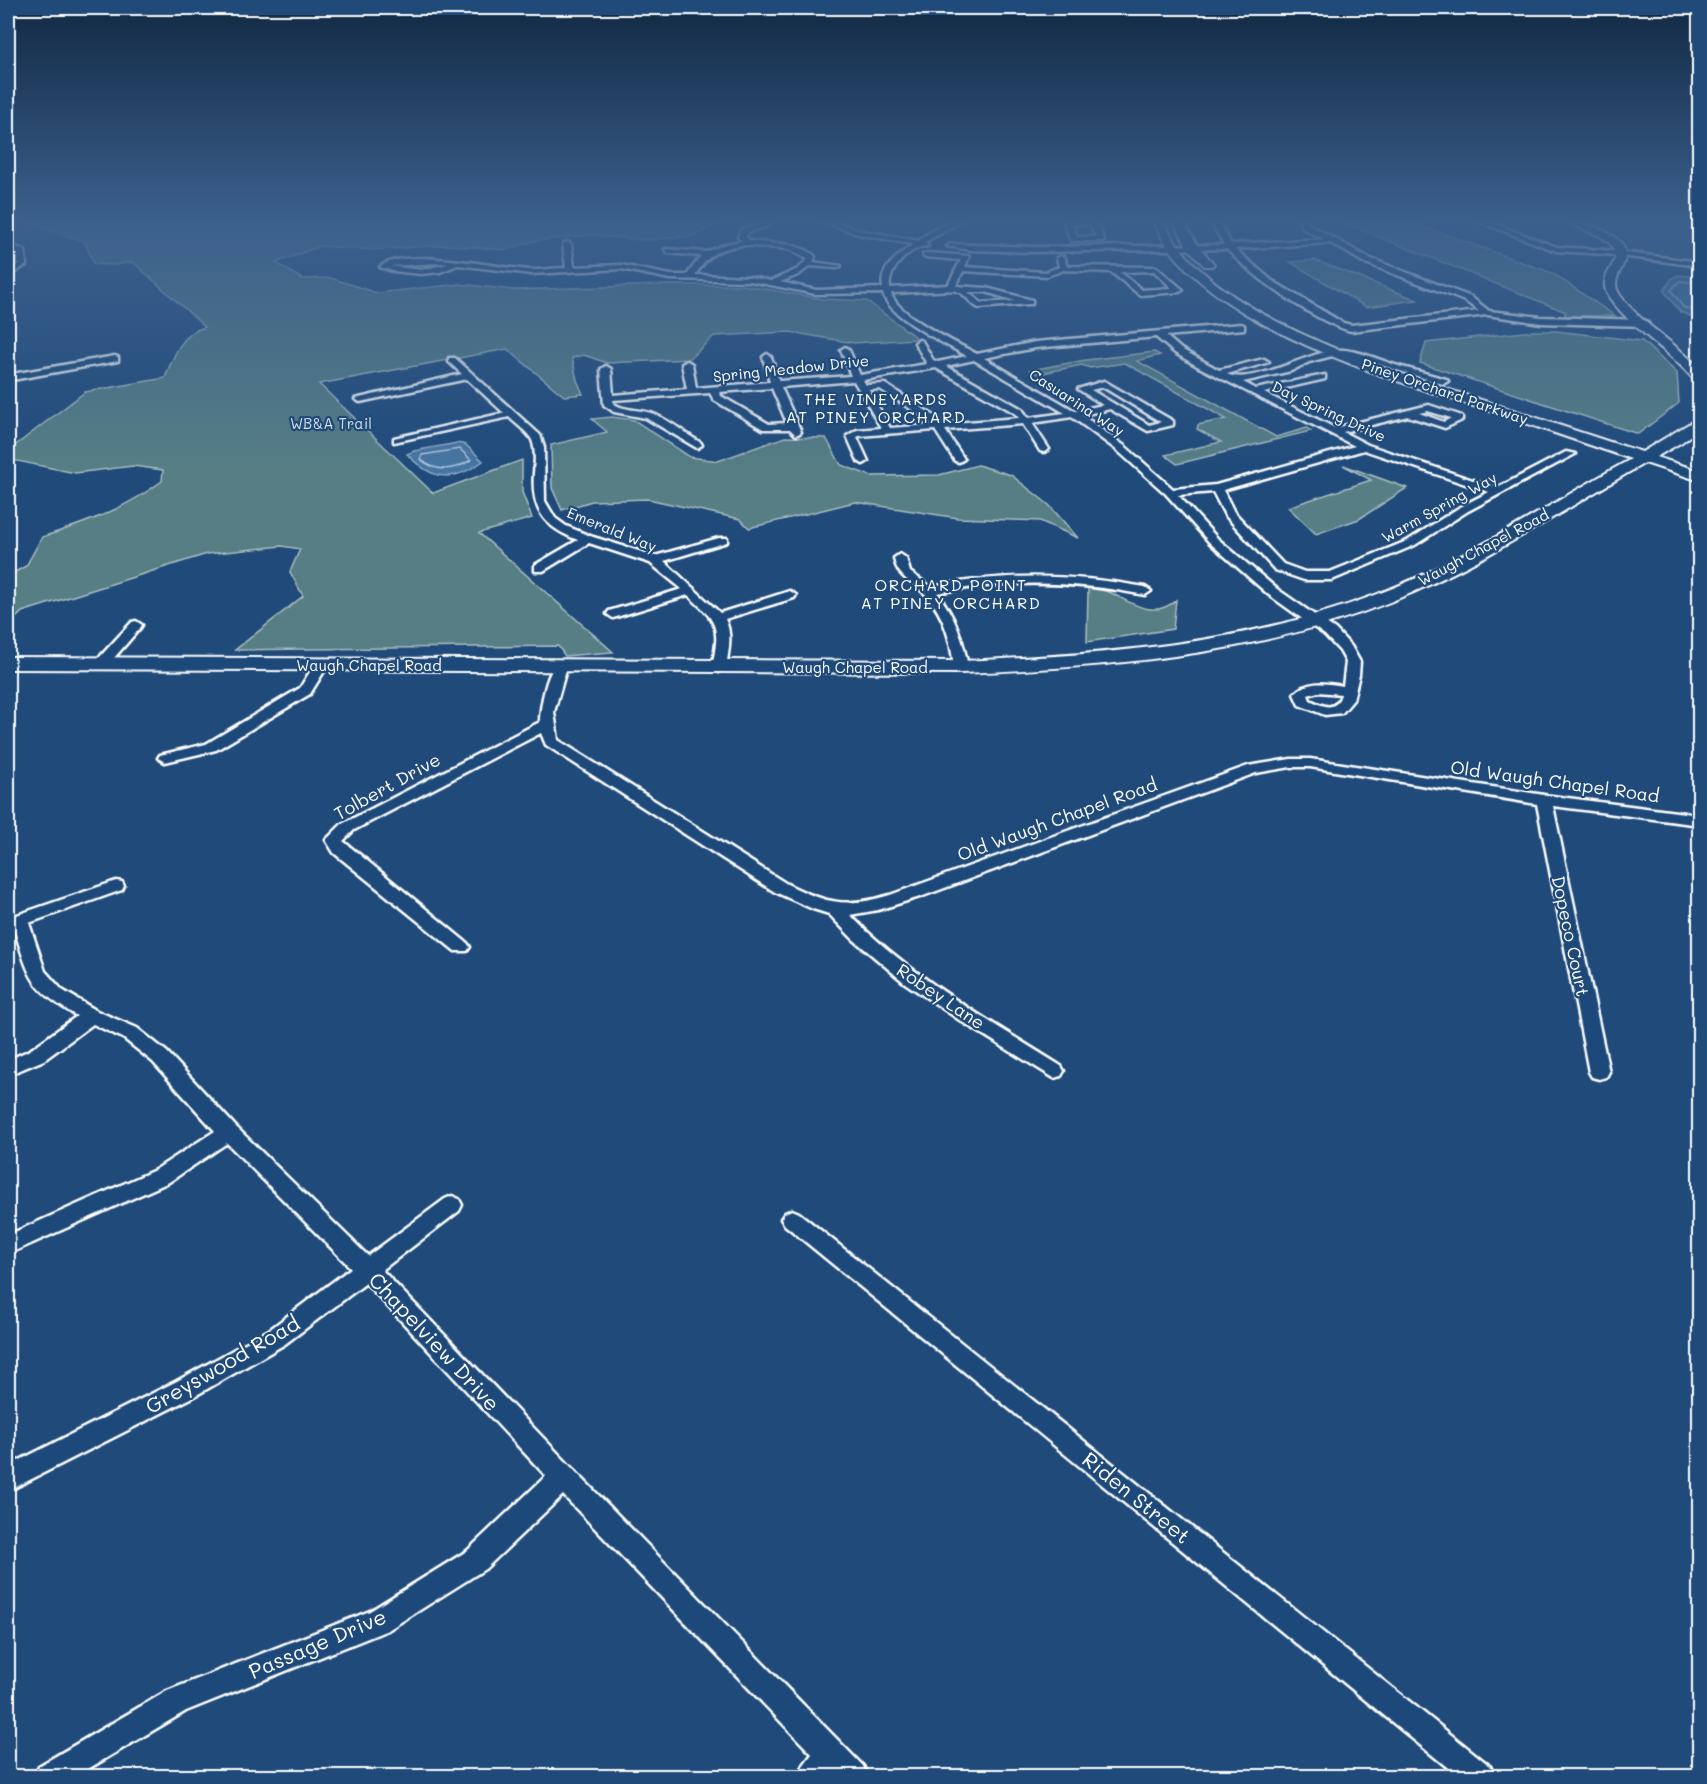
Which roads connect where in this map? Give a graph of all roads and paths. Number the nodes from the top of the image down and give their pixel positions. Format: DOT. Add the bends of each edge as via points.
graph roads {
  1 [pos="892,304"];
  2 [pos="977,304"];
  3 [pos="1001,304"];
  4 [pos="1242,304"];
  5 [pos="1265,304"];
  6 [pos="1305,304"];
  7 [pos="1475,304"];
  8 [pos="1623,304"];
  9 [pos="1486,313"];
  10 [pos="1644,323"];
  11 [pos="1241,327"];
  12 [pos="1158,334"];
  13 [pos="919,343"];
  14 [pos="844,350"];
  15 [pos="1336,352"];
  16 [pos="767,357"];
  17 [pos="976,357"];
  18 [pos="116,359"];
  19 [pos="452,360"];
  20 [pos="1264,363"];
  21 [pos="687,364"];
  22 [pos="937,365"];
  23 [pos="606,369"];
  24 [pos="1219,373"];
  25 [pos="468,376"];
  26 [pos="10,377"];
  27 [pos="1322,377"];
  28 [pos="856,378"];
  29 [pos="1700,378"];
  30 [pos="1234,381"];
  31 [pos="1443,381"];
  32 [pos="776,386"];
  33 [pos="862,388"];
  34 [pos="714,391"];
  35 [pos="1255,392"];
  36 [pos="692,393"];
  37 [pos="608,398"];
  38 [pos="360,399"];
  39 [pos="1112,406"];
  40 [pos="1409,413"];
  41 [pos="510,414"];
  42 [pos="1075,415"];
  43 [pos="1025,420"];
  44 [pos="1700,422"];
  45 [pos="938,426"];
  46 [pos="887,431"];
  47 [pos="1332,432"];
  48 [pos="399,440"];
  49 [pos="697,445"];
  50 [pos="1364,447"];
  51 [pos="1044,449"];
  52 [pos="1570,454"];
  53 [pos="1651,454"];
  54 [pos="959,459"];
  55 [pos="863,461"];
  56 [pos="1700,464"];
  57 [pos="1700,476"];
  58 [pos="1217,488"];
  59 [pos="1497,491"];
  60 [pos="1170,492"];
  61 [pos="588,539"];
  62 [pos="723,540"];
  63 [pos="900,558"];
  64 [pos="654,560"];
  65 [pos="539,568"];
  66 [pos="690,591"];
  67 [pos="929,591"];
  68 [pos="1144,591"];
  69 [pos="790,595"];
  70 [pos="613,614"];
  71 [pos="719,617"];
  72 [pos="1313,621"];
  73 [pos="136,626"];
  74 [pos="8,663"];
  75 [pos="102,663"];
  76 [pos="321,665"];
  77 [pos="560,666"];
  78 [pos="960,667"];
  79 [pos="719,668"];
  80 [pos="1348,691"];
  81 [pos="545,725"];
  82 [pos="165,758"];
  83 [pos="1544,800"];
  84 [pos="1700,820"];
  85 [pos="116,886"];
  86 [pos="836,911"];
  87 [pos="14,922"];
  88 [pos="461,947"];
  89 [pos="91,1016"];
  90 [pos="8,1068"];
  91 [pos="1054,1071"];
  92 [pos="1599,1072"];
  93 [pos="228,1132"];
  94 [pos="452,1204"];
  95 [pos="792,1219"];
  96 [pos="8,1245"];
  97 [pos="368,1270"];
  98 [pos="563,1477"];
  99 [pos="8,1479"];
  100 [pos="830,1753"];
  101 [pos="49,1776"];
  102 [pos="813,1776"];
  103 [pos="853,1776"];
  104 [pos="1480,1776"];
  1 -- 17 [label="street, Casuarina Way" via="913,321"];
  2 -- 3 [label="street"];
  4 -- 15 [label="street, Piney Orchard Parkway"];
  5 -- 31 [label="street, Piney Orchard Parkway" via="1338,341"];
  6 -- 9 [label="street" via="1340,325 1363,327"];
  7 -- 9 [label="street"];
  8 -- 10 [label="street"];
  9 -- 10 [label="street" via="1541,320"];
  10 -- 29 [label="street"];
  11 -- 12 [label="street, Spring Meadow Drive"];
  12 -- 17 [label="street, Spring Meadow Drive" via="1035,345"];
  12 -- 24 [label="street, Day Spring Drive" via="1178,351"];
  13 -- 22 [label="street" via="930,362"];
  14 -- 28 [label="street"];
  15 -- 30 [label="street" via="1288,369"];
  15 -- 31 [label="street"];
  15 -- 53 [label="street, Piney Orchard Parkway" via="1447,393"];
  16 -- 32 [label="street"];
  17 -- 22 [label="street, Spring Meadow Drive"];
  17 -- 42 [label="street, Casuarina Way"];
  18 -- 26 [label="street"];
  19 -- 25 [label="street, Emerald Way"];
  20 -- 24 [label="street"];
  21 -- 36 [label="street"];
  22 -- 28 [label="street, Spring Meadow Drive"];
  22 -- 43 [label="street" via="1019,411"];
  23 -- 37 [label="street"];
  24 -- 30 [label="street, Day Spring Drive"];
  25 -- 38 [label="street"];
  25 -- 41 [label="street, Emerald Way"];
  27 -- 35 [label="street"];
  28 -- 32 [label="street, Spring Meadow Drive"];
  28 -- 33 [label="street"];
  30 -- 35 [label="street, Day Spring Drive"];
  31 -- 53 [label="street, Piney Orchard Parkway"];
  32 -- 34 [label="street, Spring Meadow Drive"];
  32 -- 34 [label="street" via="795,429 767,427 717,398"];
  33 -- 45 [label="street" via="882,386"];
  33 -- 46 [label="street"];
  34 -- 36 [label="street, Spring Meadow Drive"];
  35 -- 47 [label="street, Day Spring Drive"];
  36 -- 37 [label="street, Spring Meadow Drive"];
  37 -- 49 [label="street" via="609,405 617,411 649,416"];
  39 -- 39 [label="street" via="1148,428 1170,423 1104,384 1083,389"];
  39 -- 42 [label="street"];
  40 -- 47 [label="street"];
  41 -- 48 [label="street"];
  41 -- 61 [label="street, Emerald Way" via="539,444 538,495 551,520"];
  42 -- 43 [label="street"];
  42 -- 60 [label="street, Casuarina Way" via="1122,449"];
  43 -- 45 [label="street"];
  43 -- 51 [label="street"];
  44 -- 53 [label="street, Waugh Chapel Road"];
  45 -- 46 [label="street"];
  45 -- 54 [label="street"];
  46 -- 55 [label="street" via="852,436"];
  47 -- 50 [label="street, Day Spring Drive"];
  50 -- 58 [label="street"];
  50 -- 59 [label="street, Day Spring Drive"];
  52 -- 59 [label="street, Warm Spring Way"];
  53 -- 56 [label="street, Piney Orchard Parkway"];
  53 -- 57 [label="street, Piney Orchard Parkway"];
  53 -- 72 [label="street, Waugh Chapel Road" via="1439,574 1376,601"];
  58 -- 59 [label="street, Warm Spring Way" via="1229,513 1279,567 1318,578 1332,576 1411,543"];
  58 -- 60 [label="street"];
  60 -- 72 [label="street, Casuarina Way" via="1214,542"];
  61 -- 64 [label="street, Emerald Way"];
  61 -- 65 [label="street"];
  62 -- 64 [label="street"];
  63 -- 67 [label="street" via="906,576"];
  64 -- 66 [label="street, Emerald Way"];
  66 -- 70 [label="street"];
  66 -- 71 [label="street, Emerald Way"];
  67 -- 68 [label="street" via="964,583 1033,577"];
  67 -- 78 [label="street" via="952,624"];
  69 -- 71 [label="street"];
  71 -- 79 [label="street" via="725,635"];
  72 -- 78 [label="street, Waugh Chapel Road" via="1216,643 1118,657"];
  72 -- 80 [label="street, Casuarina Way" via="1333,635 1353,662"];
  73 -- 75 [label="street"];
  74 -- 75 [label="street, Waugh Chapel Road"];
  75 -- 76 [label="street, Waugh Chapel Road"];
  76 -- 77 [label="street, Waugh Chapel Road"];
  76 -- 82 [label="street" via="305,691 267,714 211,747"];
  77 -- 79 [label="street, Waugh Chapel Road"];
  77 -- 81 [label="street" via="547,702"];
  78 -- 79 [label="street, Waugh Chapel Road"];
  81 -- 86 [label="street, Old Waugh Chapel Road" via="551,742 561,750 781,888 804,901"];
  81 -- 88 [label="street, Tolbert Drive" via="348,827 334,840 340,849"];
  83 -- 84 [label="street, Old Waugh Chapel Road"];
  83 -- 86 [label="street, Old Waugh Chapel Road" via="1331,765 1275,765 917,892 866,908"];
  83 -- 92 [label="street, Dopeco Court"];
  85 -- 87 [label="street"];
  86 -- 91 [label="street, Robey Lane" via="857,934 910,976"];
  87 -- 89 [label="street, Chapelview Drive" via="37,974 56,995"];
  89 -- 90 [label="street" via="37,1055"];
  89 -- 93 [label="street, Chapelview Drive" via="146,1044"];
  93 -- 96 [label="street" via="162,1176"];
  93 -- 97 [label="street, Chapelview Drive"];
  94 -- 97 [label="street, Greyswood Road"];
  95 -- 104 [label="street, Riden Street"];
  97 -- 98 [label="street, Chapelview Drive"];
  97 -- 99 [label="street, Greyswood Road" via="277,1337 185,1389"];
  98 -- 100 [label="street, Chapelview Drive"];
  98 -- 101 [label="street, Passage Drive" via="476,1560 379,1621 177,1701"];
  100 -- 102 [label="street"];
  100 -- 103 [label="street, Chapelview Drive"];
}
